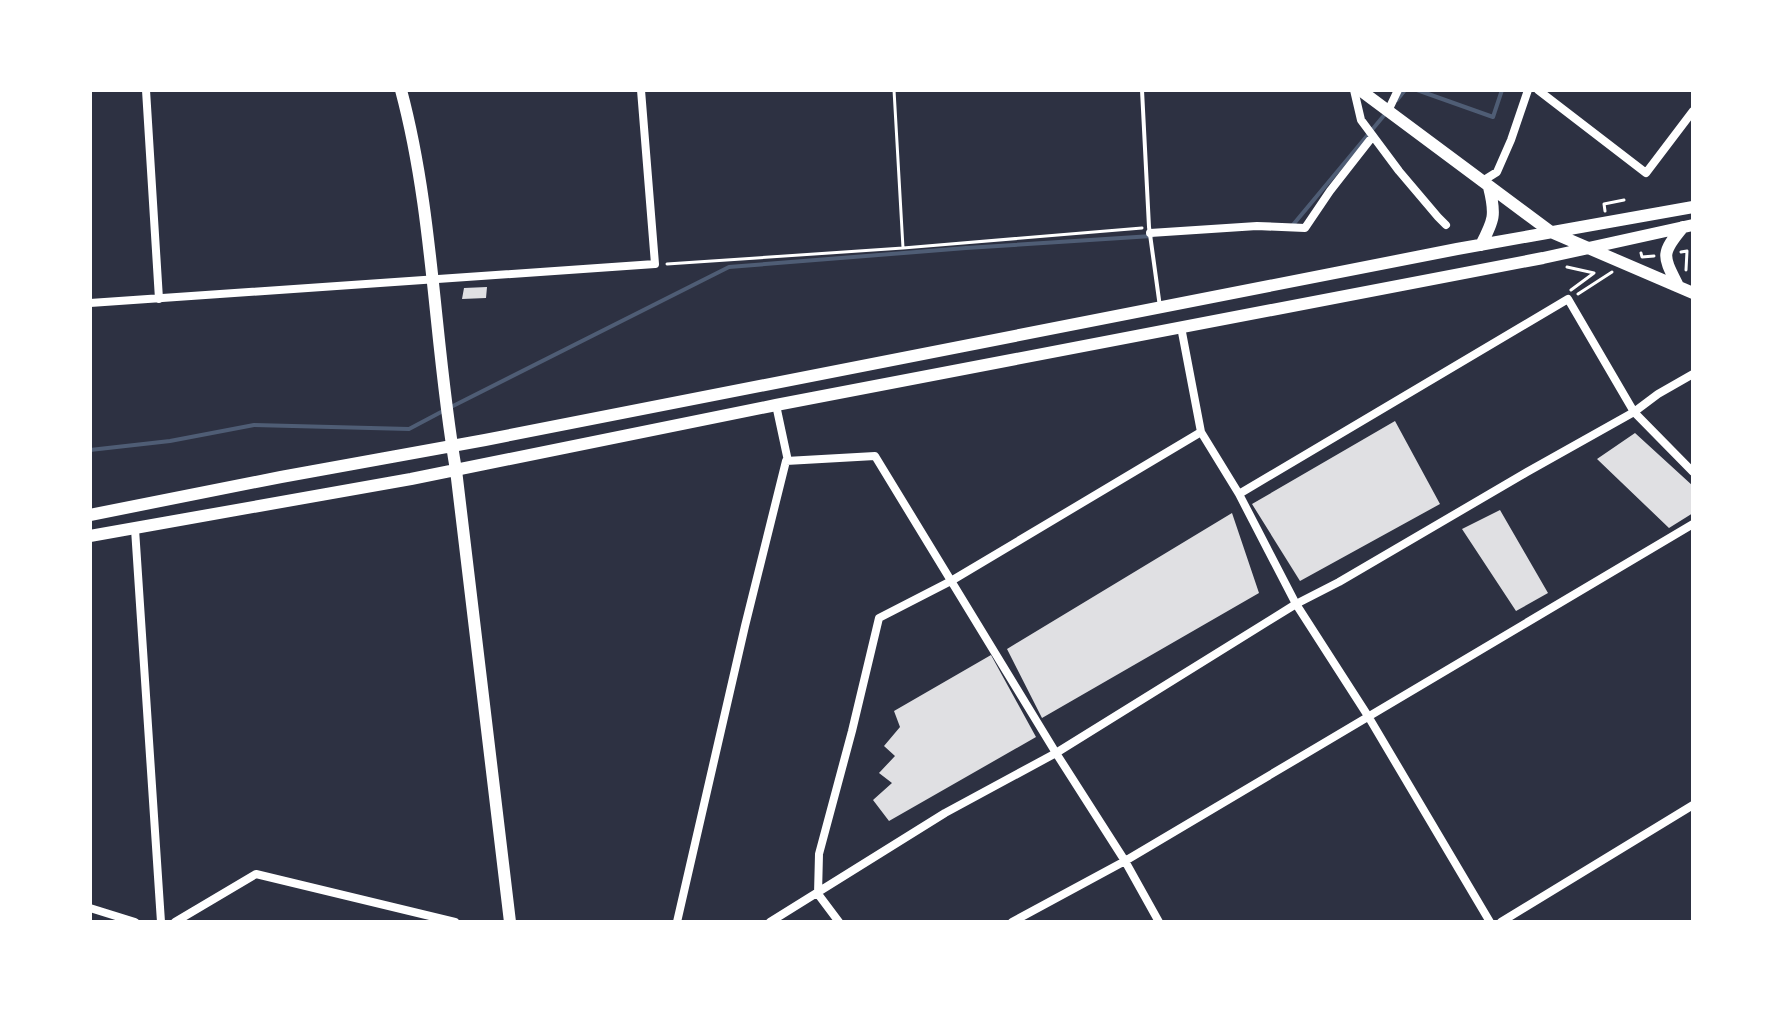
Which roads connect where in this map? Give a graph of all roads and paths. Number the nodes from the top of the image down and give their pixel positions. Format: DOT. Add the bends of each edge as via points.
graph roads {
  1 [pos="146,90"];
  2 [pos="401,90"];
  3 [pos="641,90"];
  4 [pos="894,90"];
  5 [pos="1142,90"];
  6 [pos="1357,90"];
  7 [pos="1398,90"];
  8 [pos="1528,90"];
  9 [pos="1538,90"];
  10 [pos="1388,111"];
  11 [pos="1693,111"];
  12 [pos="1373,136"];
  13 [pos="1485,184"];
  14 [pos="1693,207"];
  15 [pos="1446,225"];
  16 [pos="1688,226"];
  17 [pos="1150,230"];
  18 [pos="1551,232"];
  19 [pos="1481,245"];
  20 [pos="903,248"];
  21 [pos="1585,248"];
  22 [pos="655,264"];
  23 [pos="1564,266"];
  24 [pos="1594,273"];
  25 [pos="433,279"];
  26 [pos="1678,286"];
  27 [pos="1693,293"];
  28 [pos="159,299"];
  29 [pos="90,303"];
  30 [pos="1161,308"];
  31 [pos="1181,327"];
  32 [pos="1693,374"];
  33 [pos="776,405"];
  34 [pos="1634,412"];
  35 [pos="1201,432"];
  36 [pos="451,446"];
  37 [pos="788,461"];
  38 [pos="456,470"];
  39 [pos="1693,472"];
  40 [pos="1239,494"];
  41 [pos="90,515"];
  42 [pos="1693,524"];
  43 [pos="135,529"];
  44 [pos="90,536"];
  45 [pos="951,581"];
  46 [pos="1296,604"];
  47 [pos="1368,716"];
  48 [pos="1056,753"];
  49 [pos="1693,805"];
  50 [pos="1125,861"];
  51 [pos="818,894"];
  52 [pos="90,908"];
  53 [pos="787,918"];
  54 [pos="428,919"];
  55 [pos="135,922"];
  56 [pos="161,922"];
  57 [pos="175,922"];
  58 [pos="455,922"];
  59 [pos="510,922"];
  60 [pos="677,922"];
  61 [pos="770,922"];
  62 [pos="839,922"];
  63 [pos="1012,922"];
  64 [pos="1159,922"];
  65 [pos="1490,922"];
  66 [pos="1501,922"];
  1 -- 28 [label="street"];
  2 -- 25 [label="main road"];
  3 -- 22 [label="street"];
  4 -- 20 [label="path"];
  5 -- 17 [label="lane"];
  6 -- 10 [label="main road"];
  6 -- 12 [label="street" via="1361,120"];
  7 -- 10 [label="street"];
  8 -- 13 [label="street" via="1497,172"];
  9 -- 11 [label="street" via="1646,173"];
  10 -- 13 [label="main road"];
  12 -- 15 [label="street"];
  12 -- 17 [label="street" via="1305,228"];
  13 -- 18 [label="main road"];
  13 -- 19 [label="main road" via="1494,206 1493,222"];
  14 -- 18 [label="main road"];
  16 -- 21 [label="main road"];
  16 -- 26 [label="main road" via="1667,245 1666,261"];
  17 -- 20 [label="path"];
  17 -- 30 [label="lane"];
  18 -- 19 [label="main road"];
  18 -- 21 [label="main road"];
  19 -- 30 [label="main road"];
  20 -- 22 [label="path"];
  21 -- 26 [label="main road"];
  21 -- 31 [label="main road"];
  22 -- 25 [label="street"];
  23 -- 24 [label="path"];
  25 -- 28 [label="street"];
  25 -- 36 [label="main road"];
  26 -- 27 [label="main road"];
  28 -- 29 [label="street"];
  30 -- 36 [label="main road"];
  31 -- 33 [label="main road"];
  31 -- 35 [label="street"];
  32 -- 34 [label="street"];
  33 -- 37 [label="street"];
  33 -- 38 [label="main road"];
  34 -- 39 [label="street"];
  34 -- 40 [label="street" via="1568,299"];
  34 -- 46 [label="street"];
  35 -- 40 [label="street"];
  35 -- 45 [label="street"];
  36 -- 38 [label="main road"];
  36 -- 41 [label="main road"];
  37 -- 45 [label="street" via="875,456"];
  37 -- 60 [label="street"];
  38 -- 43 [label="main road"];
  38 -- 59 [label="main road"];
  40 -- 46 [label="street"];
  42 -- 47 [label="street"];
  43 -- 44 [label="main road"];
  43 -- 56 [label="street"];
  45 -- 48 [label="street"];
  45 -- 51 [label="street" via="879,618 819,854"];
  46 -- 47 [label="street"];
  46 -- 48 [label="street"];
  47 -- 50 [label="street"];
  47 -- 65 [label="street"];
  48 -- 50 [label="street"];
  48 -- 51 [label="street" via="945,813"];
  49 -- 66 [label="street"];
  50 -- 63 [label="street"];
  50 -- 64 [label="street"];
  51 -- 53 [label="street"];
  51 -- 62 [label="street"];
  52 -- 55 [label="street"];
  53 -- 61 [label="street"];
  54 -- 57 [label="street" via="256,874"];
  54 -- 58 [label="street"];
}
